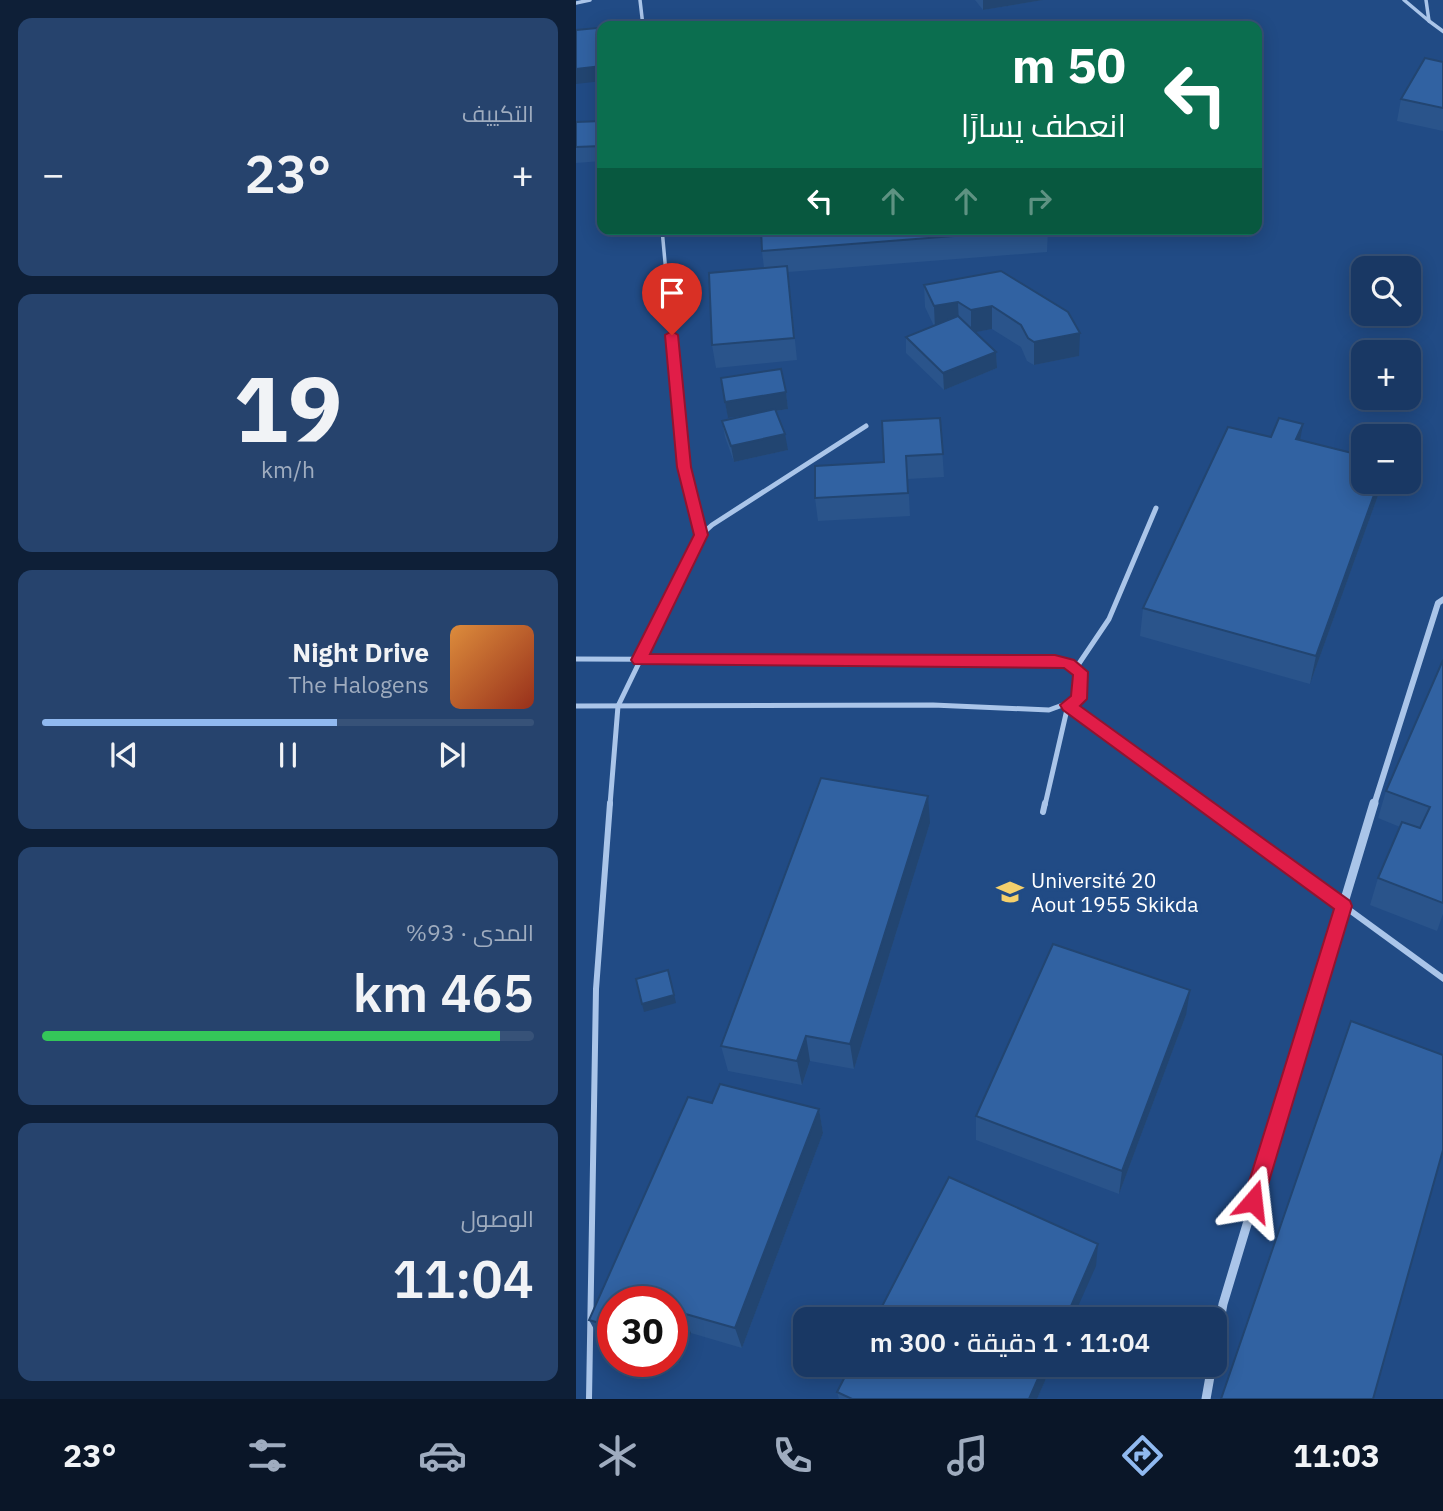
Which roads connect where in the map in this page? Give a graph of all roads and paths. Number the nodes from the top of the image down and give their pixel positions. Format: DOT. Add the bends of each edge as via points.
graph roads {
  1 [pos="590,0"];
  2 [pos="640,0"];
  3 [pos="1404,0"];
  4 [pos="1426,0"];
  5 [pos="576,3"];
  6 [pos="642,21"];
  7 [pos="1429,21"];
  8 [pos="1443,32"];
  9 [pos="663,235"];
  10 [pos="866,426"];
  11 [pos="1156,508"];
  12 [pos="701,535"];
  13 [pos="1443,599"];
  14 [pos="576,660"];
  15 [pos="639,660"];
  16 [pos="1076,668"];
  17 [pos="1068,705"];
  18 [pos="576,706"];
  19 [pos="618,706"];
  20 [pos="1043,812"];
  21 [pos="1344,906"];
  22 [pos="1443,979"];
  23 [pos="1222,1307"];
  24 [pos="1210,1377"];
  25 [pos="589,1399"];
  26 [pos="1205,1399"];
  1 -- 5 [label="lane"];
  2 -- 6 [label="lane"];
  3 -- 7 [label="lane"];
  4 -- 7 [label="lane"];
  7 -- 8 [label="lane"];
  9 -- 12 [label="lane" via="684,467"];
  10 -- 12 [label="lane"];
  11 -- 16 [label="lane" via="1109,620"];
  12 -- 15 [label="lane"];
  13 -- 21 [label="street" via="1438,603"];
  14 -- 15 [label="lane"];
  15 -- 16 [label="lane" via="1055,661"];
  15 -- 19 [label="lane"];
  16 -- 17 [label="lane" via="1081,672 1079,699"];
  17 -- 19 [label="lane" via="1049,709"];
  17 -- 20 [label="lane"];
  17 -- 21 [label="lane"];
  18 -- 19 [label="lane"];
  19 -- 25 [label="lane" via="596,989"];
  21 -- 22 [label="lane"];
  21 -- 23 [label="street"];
  24 -- 26 [label="street"];
}
